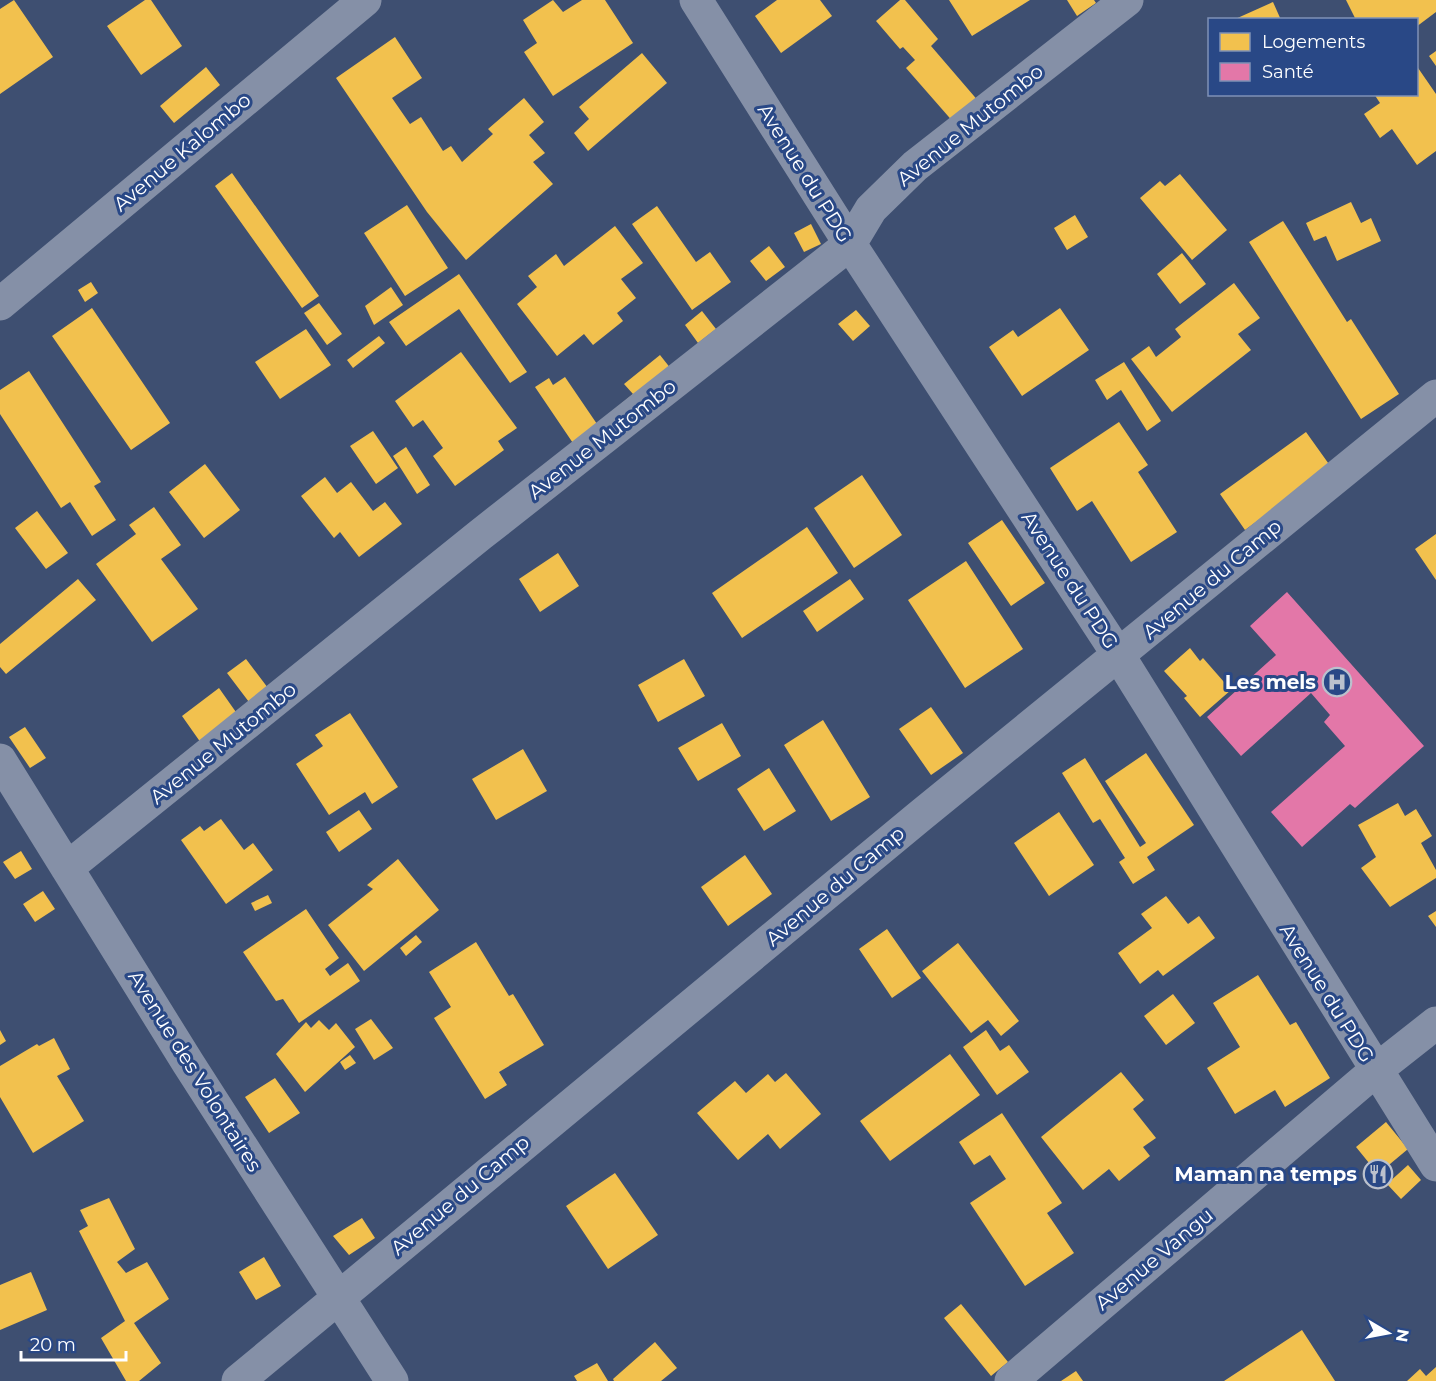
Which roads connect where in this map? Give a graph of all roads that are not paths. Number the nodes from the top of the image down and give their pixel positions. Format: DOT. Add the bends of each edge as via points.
graph roads {
  1 [pos="365,0"];
  2 [pos="696,0"];
  3 [pos="1126,0"];
  4 [pos="850,244"];
  5 [pos="0,304"];
  6 [pos="1436,396"];
  7 [pos="1119,656"];
  8 [pos="0,760"];
  9 [pos="67,868"];
  10 [pos="1436,1023"];
  11 [pos="1375,1071"];
  12 [pos="1436,1165"];
  13 [pos="338,1296"];
  14 [pos="238,1381"];
  15 [pos="392,1381"];
  16 [pos="1011,1381"];
  1 -- 5 [label="street, Avenue Kalombo"];
  2 -- 4 [label="street, Avenue du PDG"];
  3 -- 4 [label="street, Avenue Mutombo" via="915,166 871,209"];
  4 -- 7 [label="street, Avenue du PDG"];
  4 -- 9 [label="street, Avenue Mutombo" via="480,535"];
  6 -- 7 [label="street, Avenue du Camp"];
  7 -- 11 [label="street, Avenue du PDG"];
  7 -- 13 [label="street, Avenue du Camp"];
  8 -- 9 [label="street, Avenue des Volontaires"];
  9 -- 13 [label="street, Avenue des Volontaires"];
  10 -- 11 [label="street, Avenue Vangu"];
  11 -- 12 [label="street, Avenue du PDG"];
  11 -- 16 [label="street, Avenue Vangu"];
  13 -- 14 [label="street, Avenue du Camp"];
  13 -- 15 [label="street, Avenue des Volontaires"];
}
